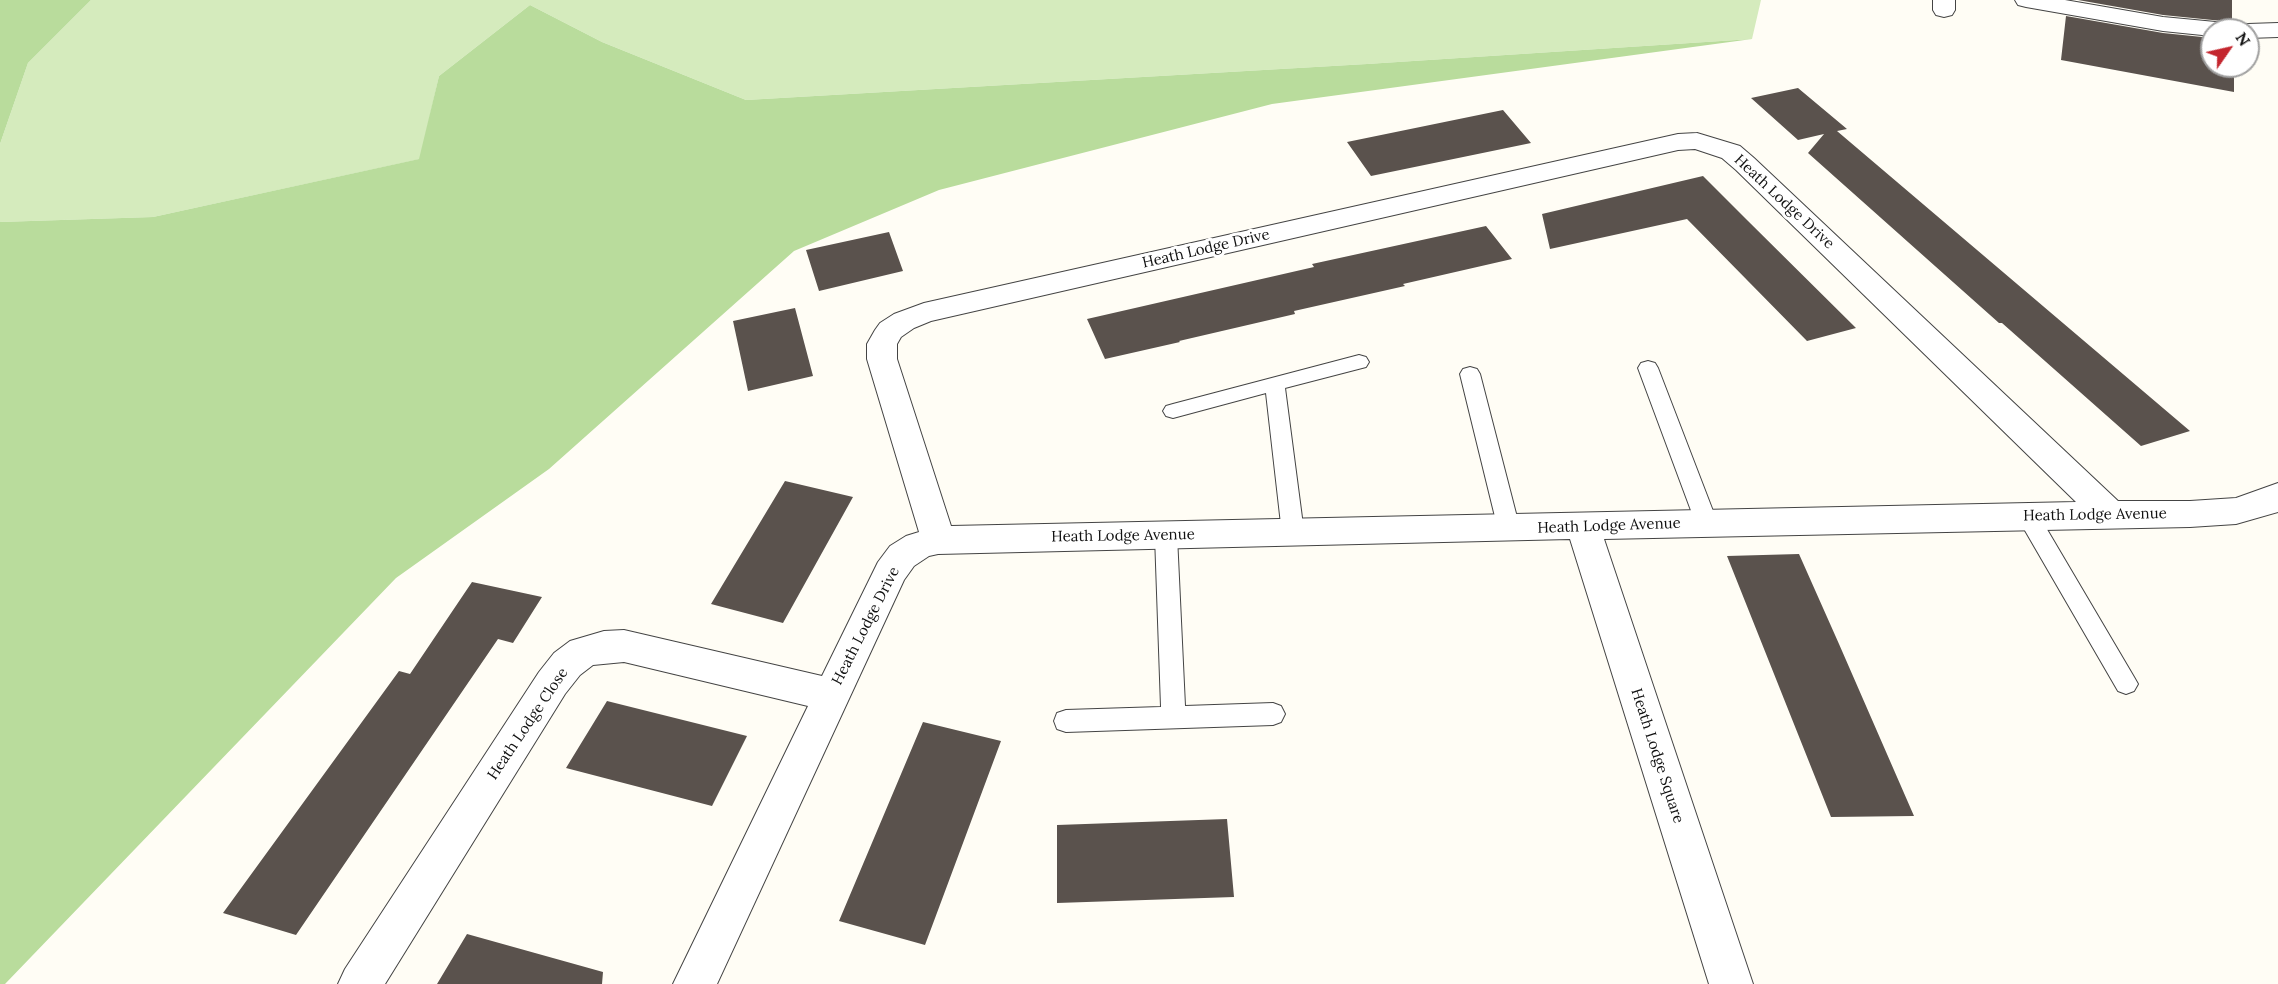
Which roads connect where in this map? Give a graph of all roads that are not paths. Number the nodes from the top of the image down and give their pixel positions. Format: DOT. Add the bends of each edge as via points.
graph roads {
  1 [pos="2026,0"];
  2 [pos="2200,28"];
  3 [pos="2278,30"];
  4 [pos="2260,31"];
  5 [pos="1359,363"];
  6 [pos="1648,368"];
  7 [pos="1470,374"];
  8 [pos="1275,384"];
  9 [pos="1173,411"];
  10 [pos="2278,496"];
  11 [pos="2110,514"];
  12 [pos="2027,516"];
  13 [pos="1707,524"];
  14 [pos="1583,527"];
  15 [pos="1509,529"];
  16 [pos="1293,533"];
  17 [pos="1166,536"];
  18 [pos="938,540"];
  19 [pos="2126,684"];
  20 [pos="831,695"];
  21 [pos="1273,714"];
  22 [pos="1173,717"];
  23 [pos="1066,721"];
  24 [pos="360,984"];
  25 [pos="695,984"];
  26 [pos="1731,984"];
  1 -- 2 [label="street"];
  3 -- 4 [label="street"];
  5 -- 8 [label="lane"];
  6 -- 13 [label="lane"];
  7 -- 15 [label="lane"];
  8 -- 9 [label="lane"];
  8 -- 16 [label="lane"];
  10 -- 11 [label="street, Heath Lodge Avenue" via="2236,511"];
  11 -- 12 [label="street, Heath Lodge Avenue"];
  11 -- 18 [label="street, Heath Lodge Drive" via="1745,164 1731,152 1697,141 1028,289 904,321 890,330 882,344 882,359"];
  12 -- 13 [label="street, Heath Lodge Avenue"];
  12 -- 19 [label="lane"];
  13 -- 14 [label="street, Heath Lodge Avenue"];
  14 -- 15 [label="street, Heath Lodge Avenue"];
  14 -- 26 [label="street, Heath Lodge Square"];
  15 -- 16 [label="street, Heath Lodge Avenue"];
  16 -- 17 [label="street, Heath Lodge Avenue"];
  17 -- 18 [label="street, Heath Lodge Avenue"];
  17 -- 22 [label="lane"];
  18 -- 20 [label="street, Heath Lodge Drive" via="902,556 890,572"];
  20 -- 24 [label="street, Heath Lodge Close" via="624,646 583,652 552,683"];
  20 -- 25 [label="street, Heath Lodge Drive"];
  21 -- 22 [label="lane"];
  22 -- 23 [label="lane"];
}
